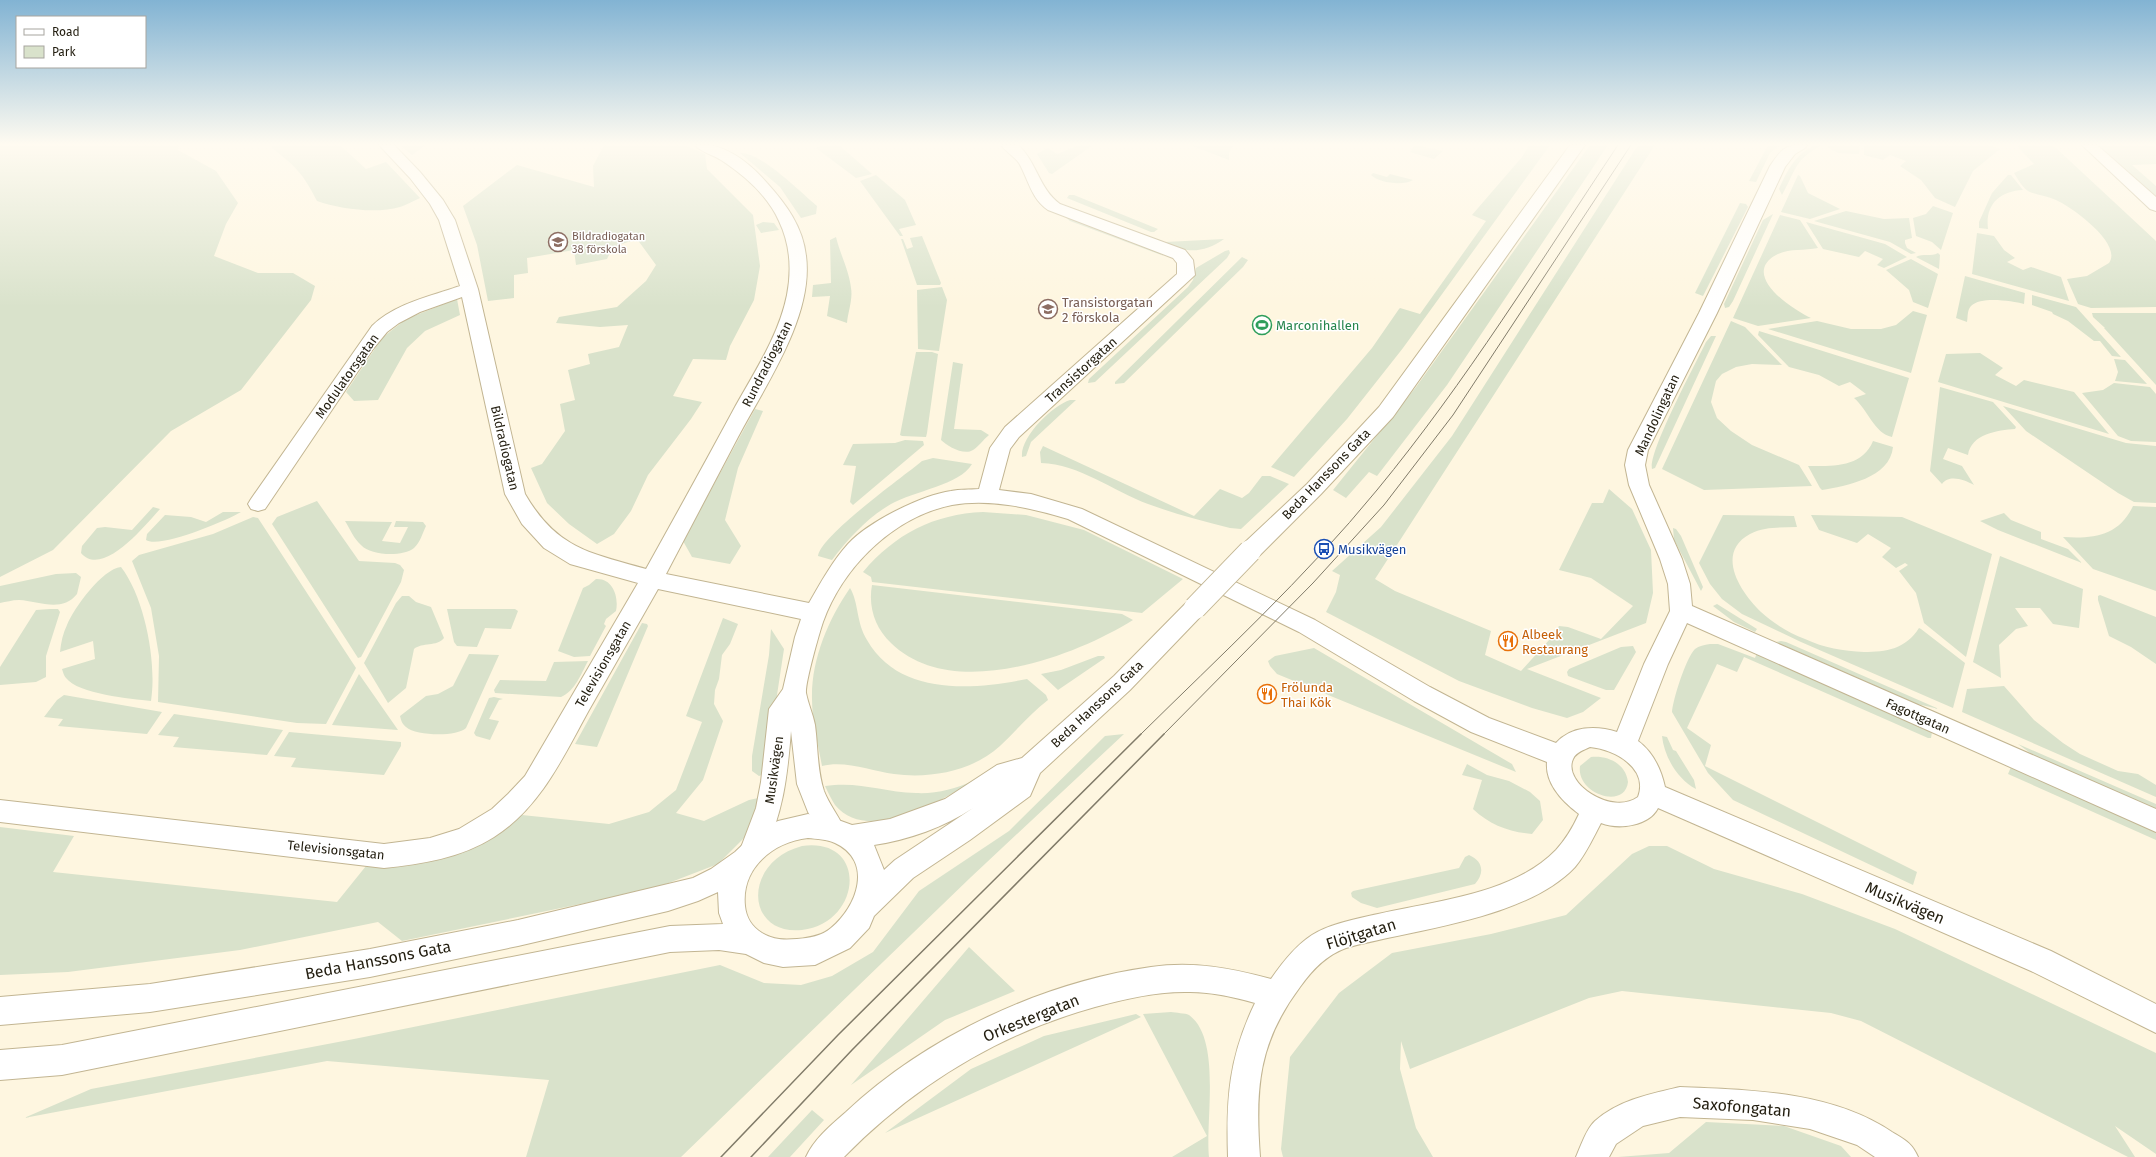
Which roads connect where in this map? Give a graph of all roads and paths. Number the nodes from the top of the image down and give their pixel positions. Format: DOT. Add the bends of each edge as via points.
graph roads {
  1 [pos="434,199"];
  2 [pos="775,199"];
  3 [pos="1042,199"];
  4 [pos="1538,199"];
  5 [pos="1762,199"];
  6 [pos="2148,199"];
  7 [pos="2156,206"];
  8 [pos="468,289"];
  9 [pos="987,496"];
  10 [pos="258,504"];
  11 [pos="652,579"];
  12 [pos="1681,611"];
  13 [pos="815,614"];
  14 [pos="794,692"];
  15 [pos="1624,746"];
  16 [pos="1560,756"];
  17 [pos="1030,766"];
  18 [pos="1652,793"];
  19 [pos="1595,810"];
  20 [pos="0,811"];
  21 [pos="2156,821"];
  22 [pos="840,832"];
  23 [pos="748,856"];
  24 [pos="867,906"];
  25 [pos="750,942"];
  26 [pos="1277,995"];
  27 [pos="0,1011"];
  28 [pos="2156,1019"];
  29 [pos="0,1065"];
  30 [pos="822,1157"];
  31 [pos="1244,1157"];
  32 [pos="1592,1157"];
  33 [pos="1902,1157"];
  1 -- 8 [label="street, Bildradiogatan" via="447,220"];
  2 -- 11 [label="street, Rundradiogatan" via="794,234 798,256 798,284 794,308 782,338"];
  3 -- 9 [label="street, Transistorgatan" via="1054,207 1179,254 1185,260 1186,275 1012,432 1000,448"];
  4 -- 17 [label="street, Beda Hanssons Gata, bridge" via="1386,412 1314,489 1122,683"];
  5 -- 12 [label="street, Mandolingatan" via="1638,450 1635,465 1639,485 1679,584"];
  6 -- 7 [label="street"];
  8 -- 10 [label="street, Modulatorsgatan" via="420,306 382,327"];
  8 -- 11 [label="street, Bildradiogatan" via="515,494 529,519 552,542 578,558"];
  9 -- 13 [label="street, Musikvägen" via="950,498 906,514 885,526 857,548 838,573"];
  9 -- 16 [label="street, Musikvägen" via="1031,501 1075,514 1307,626 1480,725"];
  11 -- 13 [label="street, Bildradiogatan"];
  11 -- 20 [label="street, Televisionsgatan" via="534,784 514,808 493,824 441,849 384,856"];
  12 -- 15 [label="street, Mandolingatan" via="1656,664"];
  12 -- 21 [label="street, Fagottgatan"];
  13 -- 14 [label="street, Musikvägen" via="806,637"];
  14 -- 22 [label="street, Musikvägen" via="802,710 808,778 813,796"];
  14 -- 23 [label="street, Musikvägen" via="781,709 769,808"];
  15 -- 16 [label="street" via="1612,740 1590,737 1571,743"];
  15 -- 18 [label="street" via="1638,756 1649,770"];
  16 -- 19 [label="street" via="1559,773 1568,790"];
  17 -- 22 [label="street, Beda Hanssons Gata" via="1006,773 954,807 890,832"];
  17 -- 24 [label="street, Beda Hanssons Gata" via="1021,788 961,832 904,869"];
  18 -- 19 [label="street" via="1644,807 1632,813 1617,815"];
  18 -- 28 [label="street, Musikvägen" via="1704,818 2041,961"];
  19 -- 26 [label="street, Flöjtgatan" via="1574,849 1558,864 1525,887 1478,904 1371,929 1322,944 1293,972"];
  22 -- 23 [label="street, Beda Hanssons Gata" via="808,826 784,830"];
  22 -- 24 [label="street, Beda Hanssons Gata" via="866,855 872,880"];
  23 -- 25 [label="street, Beda Hanssons Gata" via="733,882 730,904 736,925"];
  23 -- 27 [label="street, Beda Hanssons Gata" via="720,878 698,889 668,898 370,963 150,998"];
  24 -- 25 [label="street, Beda Hanssons Gata" via="844,936 808,953 771,952"];
  25 -- 29 [label="street, Beda Hanssons Gata" via="719,937 670,939 62,1060"];
  26 -- 30 [label="street, Orkestergatan" via="1240,984 1189,978 1152,981 1060,1002 995,1031 930,1067 901,1086 845,1133"];
  26 -- 31 [label="street, Flöjtgatan" via="1268,1008 1251,1048 1244,1077 1241,1119"];
  32 -- 33 [label="street, Saxofongatan" via="1605,1133 1637,1112 1680,1102 1753,1105 1810,1114 1866,1132"];
}
